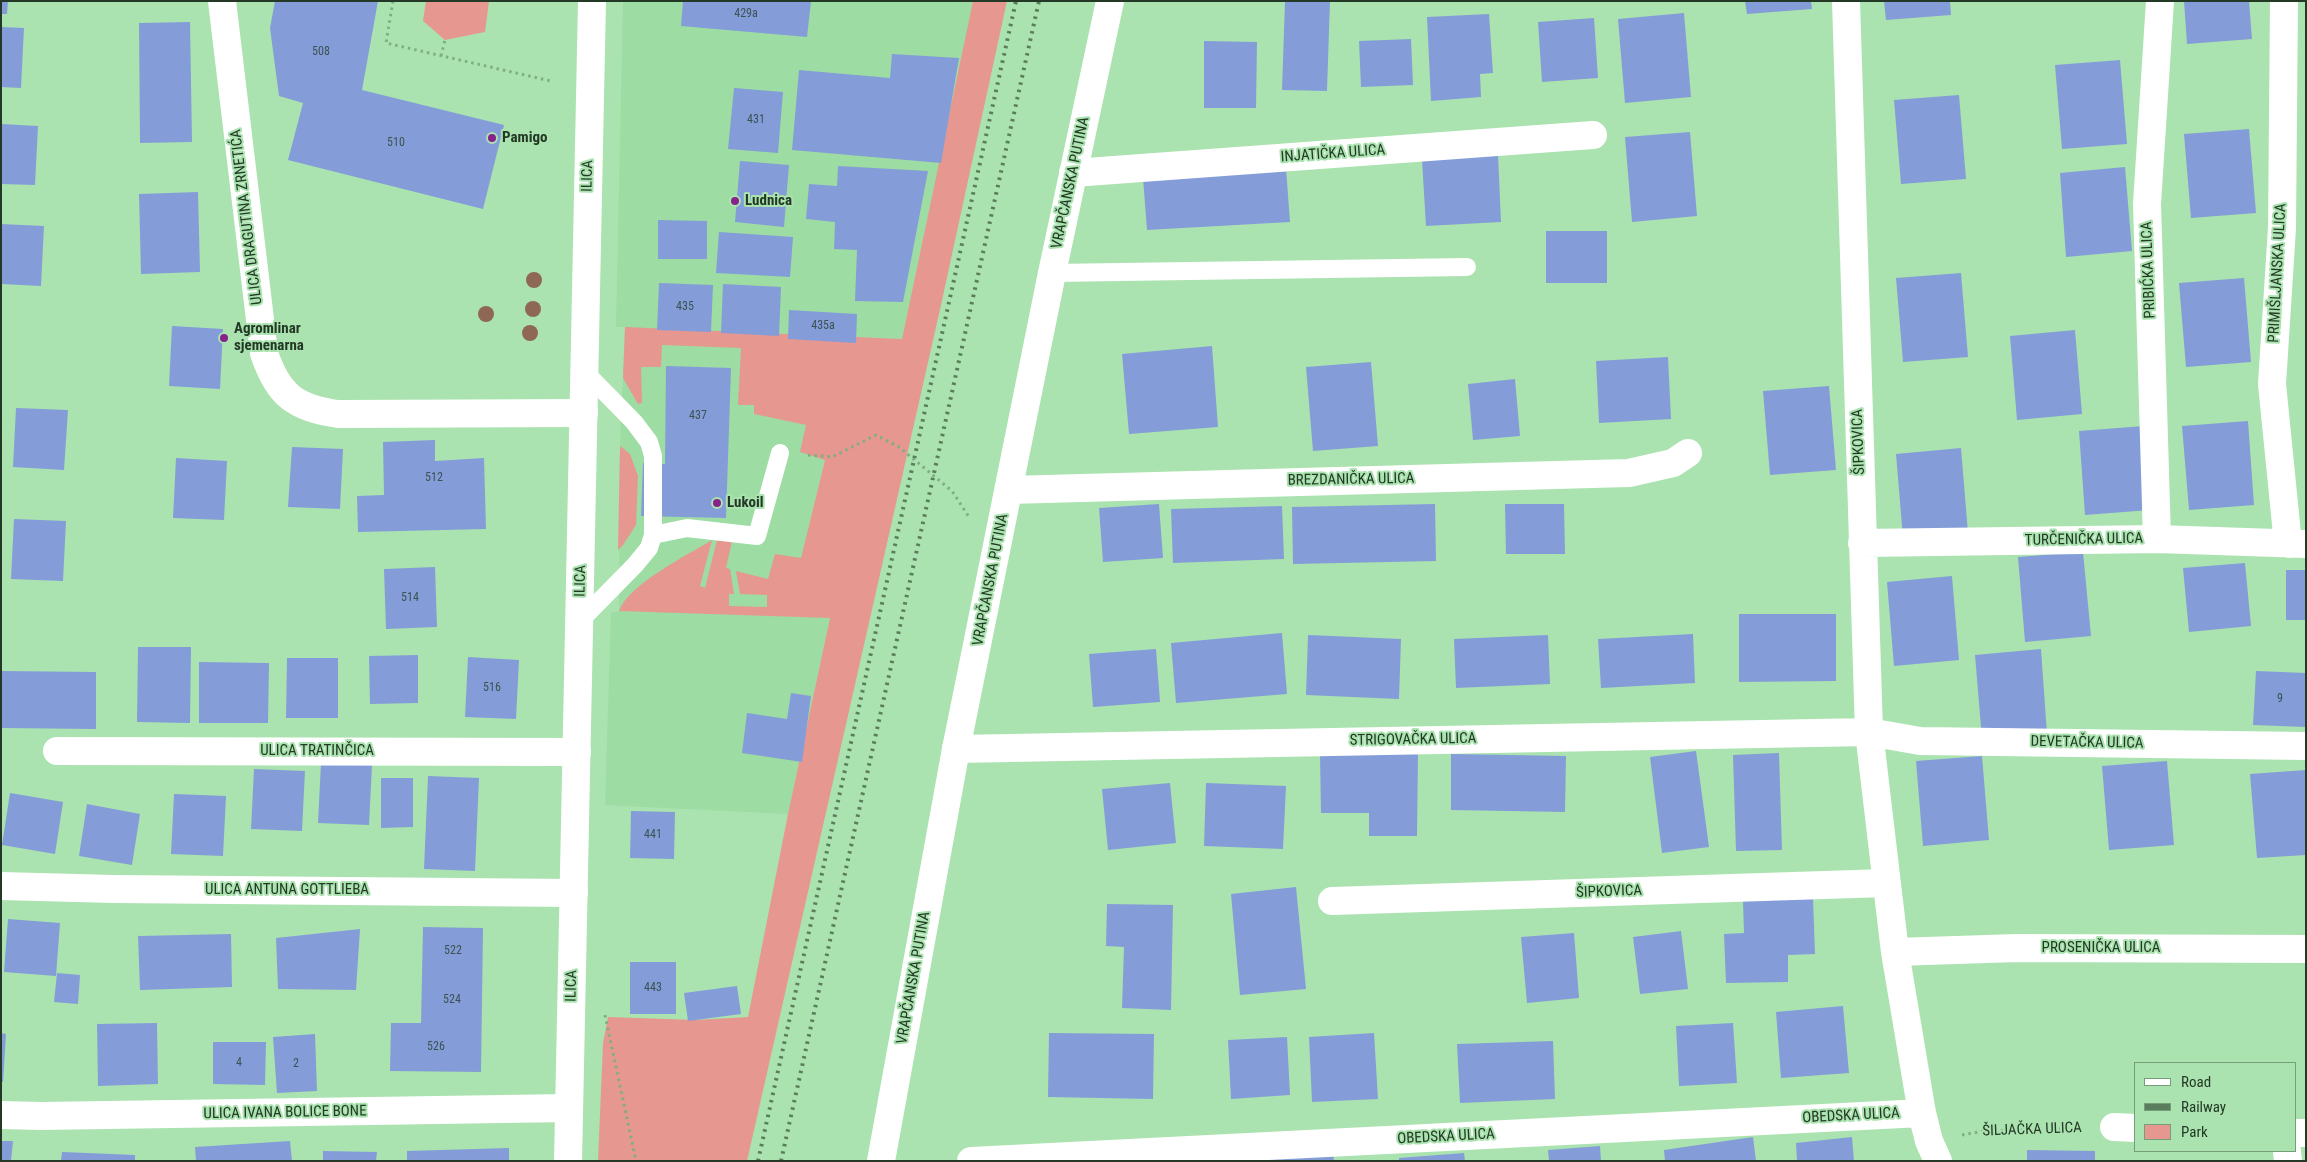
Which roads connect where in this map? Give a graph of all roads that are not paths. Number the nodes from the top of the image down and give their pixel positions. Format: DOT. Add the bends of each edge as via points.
graph roads {
  1 [pos="222,1"];
  2 [pos="592,1"];
  3 [pos="1110,1"];
  4 [pos="1846,1"];
  5 [pos="2160,1"];
  6 [pos="2284,1"];
  7 [pos="1594,135"];
  8 [pos="1073,173"];
  9 [pos="1467,267"];
  10 [pos="1052,272"];
  11 [pos="584,371"];
  12 [pos="584,413"];
  13 [pos="780,453"];
  14 [pos="1688,453"];
  15 [pos="1009,490"];
  16 [pos="653,535"];
  17 [pos="2157,539"];
  18 [pos="1862,543"];
  19 [pos="2297,544"];
  20 [pos="580,621"];
  21 [pos="1870,732"];
  22 [pos="2306,746"];
  23 [pos="956,749"];
  24 [pos="57,751"];
  25 [pos="577,752"];
  26 [pos="1886,883"];
  27 [pos="1,886"];
  28 [pos="574,893"];
  29 [pos="1332,901"];
  30 [pos="2306,949"];
  31 [pos="1896,952"];
  32 [pos="569,1108"];
  33 [pos="1922,1112"];
  34 [pos="1,1115"];
  35 [pos="1933,1151"];
  36 [pos="568,1161"];
  37 [pos="881,1161"];
  38 [pos="971,1161"];
  1 -- 12 [label="street, ULICA DRAGUTINA ZRNETIĆA" via="264,353 271,375 282,390 297,403 338,414"];
  2 -- 11 [label="street, ILICA"];
  3 -- 8 [label="street, VRAPČANSKA PUTINA"];
  4 -- 18 [label="street, ŠIPKOVICA"];
  5 -- 17 [label="street, PRIBIĆKA ULICA" via="2147,204"];
  6 -- 19 [label="street, PRIMIŠLJANSKA ULICA" via="2282,228 2272,384"];
  7 -- 8 [label="street, INJATIČKA ULICA"];
  8 -- 10 [label="street, VRAPČANSKA PUTINA"];
  9 -- 10 [label="lane"];
  10 -- 15 [label="street, VRAPČANSKA PUTINA"];
  11 -- 12 [label="street, ILICA"];
  11 -- 16 [label="lane" via="634,422 648,442 653,456"];
  12 -- 20 [label="street, ILICA"];
  13 -- 16 [label="lane" via="757,536 688,528"];
  14 -- 15 [label="street, BREZDANIČKA ULICA" via="1673,463 1629,473"];
  15 -- 23 [label="street, VRAPČANSKA PUTINA"];
  16 -- 20 [label="lane" via="649,548 635,565"];
  17 -- 18 [label="street, TURČENIČKA ULICA"];
  17 -- 19 [label="street, TURČENIČKA ULICA"];
  18 -- 21 [label="street, ŠIPKOVICA"];
  20 -- 25 [label="street, ILICA"];
  21 -- 22 [label="street, DEVETAČKA ULICA" via="1920,741"];
  21 -- 23 [label="street, STRIGOVAČKA ULICA"];
  21 -- 26 [label="street, ŠIPKOVICA"];
  23 -- 37 [label="street, VRAPČANSKA PUTINA"];
  24 -- 25 [label="street, ULICA TRATINČICA"];
  25 -- 28 [label="street, ILICA"];
  26 -- 29 [label="street, ŠIPKOVICA"];
  26 -- 31 [label="street, ŠIPKOVICA"];
  27 -- 28 [label="street, ULICA ANTUNA GOTTLIEBA"];
  28 -- 32 [label="street, ILICA"];
  30 -- 31 [label="street, PROSENIČKA ULICA" via="2017,948"];
  31 -- 33 [label="street, ŠIPKOVICA"];
  32 -- 34 [label="street, ULICA IVANA BOLICE BONE"];
  32 -- 36 [label="street, ILICA"];
  33 -- 35 [label="street, ŠIPKOVICA"];
  33 -- 38 [label="street, OBEDSKA ULICA"];
}
